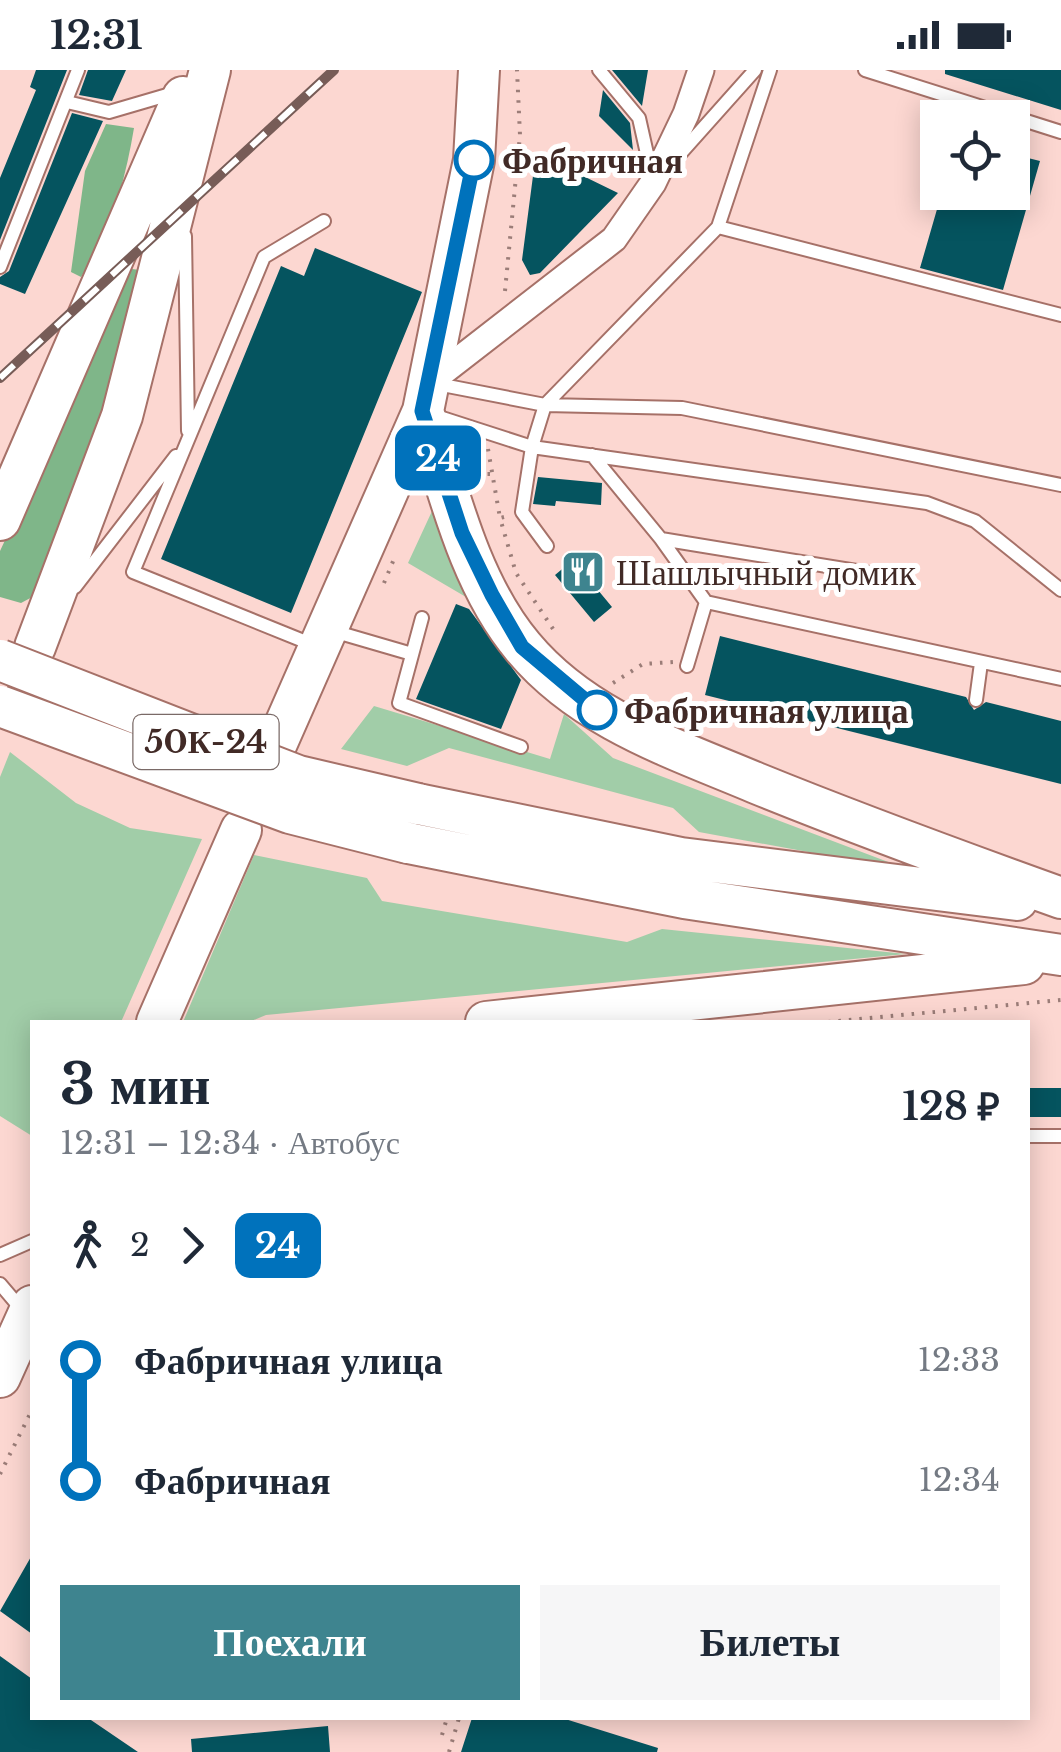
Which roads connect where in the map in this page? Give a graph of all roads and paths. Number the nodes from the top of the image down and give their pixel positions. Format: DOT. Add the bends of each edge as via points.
graph roads {
  1 [pos="78,70"];
  2 [pos="479,70"];
  3 [pos="599,70"];
  4 [pos="701,70"];
  5 [pos="755,70"];
  6 [pos="770,70"];
  7 [pos="865,70"];
  8 [pos="197,76"];
  9 [pos="67,102"];
  10 [pos="1061,132"];
  11 [pos="184,174"];
  12 [pos="654,183"];
  13 [pos="324,221"];
  14 [pos="718,227"];
  15 [pos="0,267"];
  16 [pos="1061,315"];
  17 [pos="426,396"];
  18 [pos="544,404"];
  19 [pos="188,440"];
  20 [pos="532,447"];
  21 [pos="592,455"];
  22 [pos="1061,485"];
  23 [pos="522,512"];
  24 [pos="0,520"];
  25 [pos="661,539"];
  26 [pos="547,546"];
  27 [pos="906,579"];
  28 [pos="1061,590"];
  29 [pos="706,602"];
  30 [pos="422,618"];
  31 [pos="323,638"];
  32 [pos="560,639"];
  33 [pos="26,645"];
  34 [pos="412,654"];
  35 [pos="981,663"];
  36 [pos="680,664"];
  37 [pos="1061,679"];
  38 [pos="625,696"];
  39 [pos="976,700"];
  40 [pos="0,706"];
  41 [pos="276,746"];
  42 [pos="521,746"];
  43 [pos="240,830"];
  44 [pos="1061,898"];
  45 [pos="1061,906"];
  46 [pos="1061,958"];
  47 [pos="1061,1000"];
  48 [pos="157,1020"];
  49 [pos="504,1020"];
  50 [pos="849,1020"];
  51 [pos="1030,1136"];
  52 [pos="1061,1136"];
  53 [pos="30,1242"];
  54 [pos="0,1255"];
  55 [pos="0,1284"];
  56 [pos="30,1311"];
  57 [pos="8,1370"];
  58 [pos="30,1414"];
  59 [pos="0,1474"];
  60 [pos="446,1720"];
  61 [pos="458,1720"];
  62 [pos="442,1735"];
  63 [pos="449,1752"];
  1 -- 9 [label="lane"];
  2 -- 17 [label="main road" via="474,160"];
  3 -- 12 [label="lane" via="639,118"];
  4 -- 12 [label="street"];
  5 -- 12 [label="lane"];
  6 -- 14 [label="lane"];
  7 -- 10 [label="lane"];
  8 -- 9 [label="lane" via="109,112"];
  8 -- 11 [label="main road"];
  8 -- 24 [label="main road"];
  9 -- 15 [label="lane"];
  11 -- 19 [label="lane"];
  11 -- 33 [label="main road" via="122,416"];
  12 -- 17 [label="street" via="614,238"];
  13 -- 19 [label="lane" via="264,258"];
  14 -- 16 [label="lane"];
  14 -- 18 [label="lane"];
  17 -- 18 [label="lane"];
  17 -- 20 [label="lane"];
  17 -- 31 [label="main road"];
  17 -- 44 [label="main road" via="462,533 492,595 522,647 574,694 626,729 871,830"];
  18 -- 20 [label="lane"];
  18 -- 22 [label="lane" via="682,408"];
  19 -- 31 [label="lane" via="133,572"];
  19 -- 33 [label="lane"];
  20 -- 21 [label="lane"];
  20 -- 23 [label="lane"];
  21 -- 25 [label="lane"];
  21 -- 28 [label="lane" via="927,503 975,521"];
  23 -- 26 [label="lane"];
  23 -- 32 [label="path" via="500,518 516,574"];
  25 -- 27 [label="lane"];
  25 -- 29 [label="lane"];
  29 -- 35 [label="lane"];
  29 -- 36 [label="lane"];
  30 -- 34 [label="lane"];
  31 -- 34 [label="lane"];
  31 -- 41 [label="main road"];
  33 -- 45 [label="main road, 50К-24, bridge" via="298,776 681,858"];
  34 -- 42 [label="lane" via="399,704"];
  35 -- 37 [label="lane"];
  35 -- 39 [label="lane"];
  36 -- 38 [label="path" via="643,664 609,686"];
  40 -- 46 [label="main road, 50К-24, bridge" via="290,813 408,842 684,898"];
  43 -- 48 [label="main road"];
  46 -- 49 [label="main road"];
  47 -- 50 [label="path"];
  51 -- 52 [label="lane"];
  53 -- 54 [label="lane"];
  55 -- 56 [label="lane"];
  56 -- 57 [label="main road"];
  58 -- 59 [label="path"];
  60 -- 62 [label="path"];
  61 -- 63 [label="path"];
}
